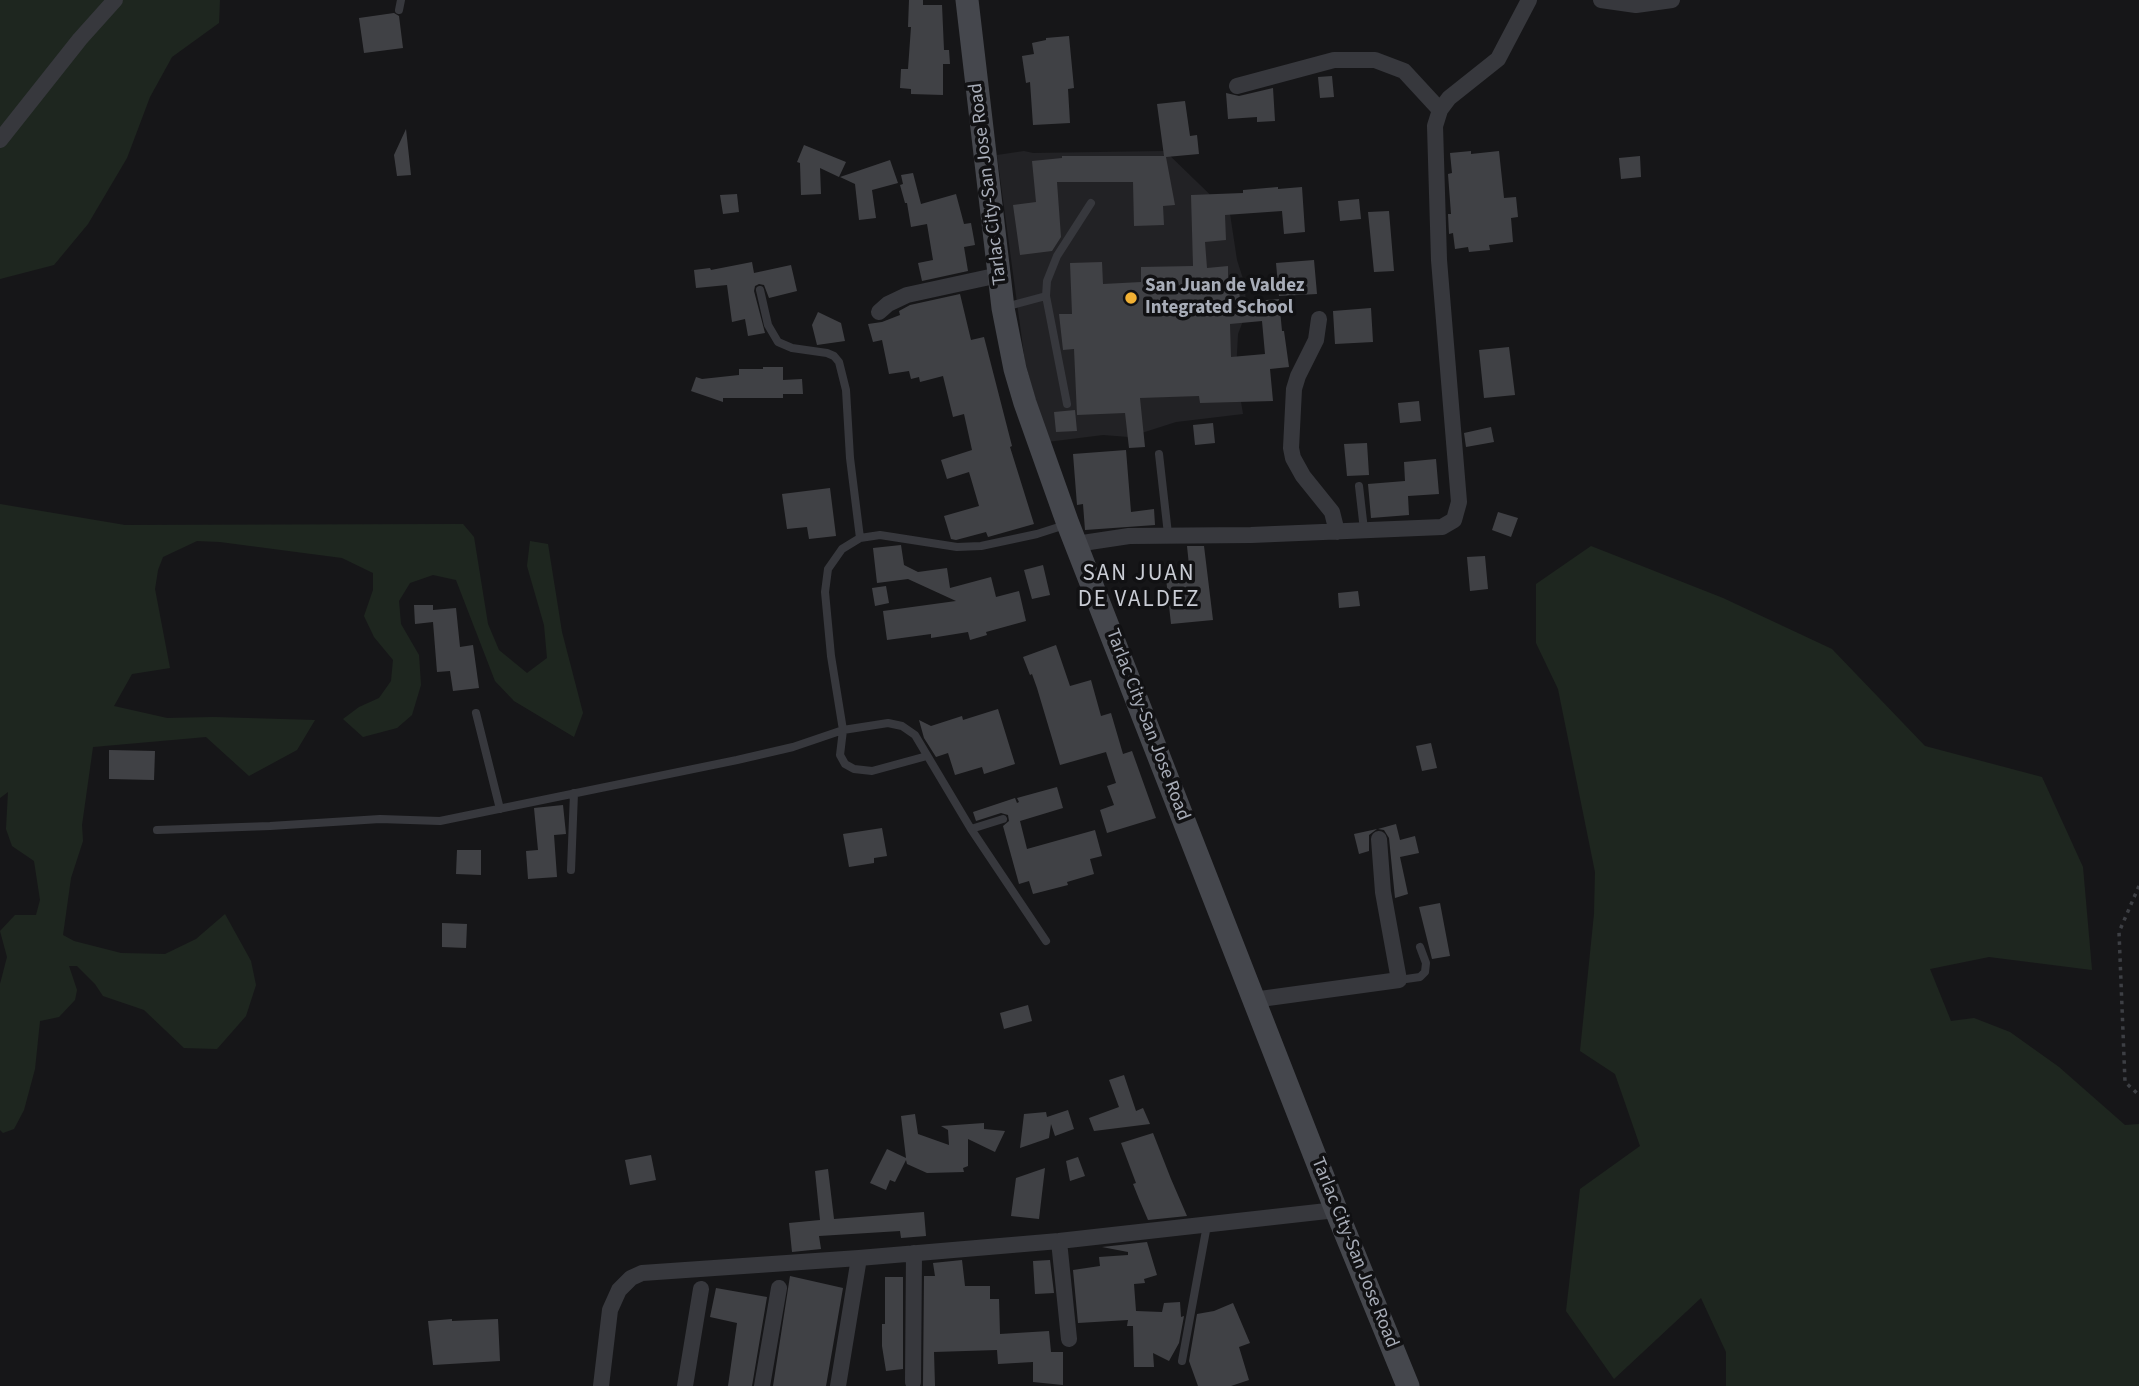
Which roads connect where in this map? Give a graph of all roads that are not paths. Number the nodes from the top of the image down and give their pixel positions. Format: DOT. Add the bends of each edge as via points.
graph roads {
  1 [pos="115,0"];
  2 [pos="967,0"];
  3 [pos="1529,0"];
  4 [pos="1672,0"];
  5 [pos="1610,1"];
  6 [pos="1237,86"];
  7 [pos="1440,110"];
  8 [pos="0,140"];
  9 [pos="1091,203"];
  10 [pos="999,275"];
  11 [pos="760,290"];
  12 [pos="1046,296"];
  13 [pos="1003,308"];
  14 [pos="879,312"];
  15 [pos="1319,319"];
  16 [pos="1067,404"];
  17 [pos="1159,454"];
  18 [pos="1359,486"];
  19 [pos="1364,530"];
  20 [pos="1337,532"];
  21 [pos="1072,534"];
  22 [pos="1168,534"];
  23 [pos="860,538"];
  24 [pos="476,713"];
  25 [pos="843,730"];
  26 [pos="927,756"];
  27 [pos="574,793"];
  28 [pos="500,809"];
  29 [pos="1003,819"];
  30 [pos="971,829"];
  31 [pos="156,830"];
  32 [pos="1379,839"];
  33 [pos="571,870"];
  34 [pos="1046,942"];
  35 [pos="1420,947"];
  36 [pos="1399,980"];
  37 [pos="1253,1000"];
  38 [pos="1336,1210"];
  39 [pos="1207,1225"];
  40 [pos="1059,1241"];
  41 [pos="914,1253"];
  42 [pos="859,1258"];
  43 [pos="779,1288"];
  44 [pos="701,1289"];
  45 [pos="1069,1339"];
  46 [pos="1182,1361"];
  47 [pos="913,1382"];
  48 [pos="601,1386"];
  49 [pos="685,1386"];
  50 [pos="762,1386"];
  51 [pos="838,1386"];
  52 [pos="1408,1386"];
  1 -- 8 [label="street"];
  2 -- 10 [label="main road, Tarlac City-San Jose Road"];
  3 -- 7 [label="street" via="1498,59"];
  4 -- 5 [label="street" via="1636,5"];
  6 -- 7 [label="street" via="1334,60 1375,60 1404,71"];
  7 -- 19 [label="street" via="1434,135 1439,260 1459,507 1454,520 1442,527"];
  9 -- 12 [label="lane" via="1057,256"];
  10 -- 13 [label="main road, Tarlac City-San Jose Road"];
  10 -- 14 [label="street" via="907,295"];
  11 -- 23 [label="lane" via="768,325 778,342 827,353 839,362 846,390"];
  12 -- 13 [label="lane"];
  12 -- 16 [label="lane"];
  13 -- 21 [label="main road, Tarlac City-San Jose Road" via="1015,369"];
  15 -- 20 [label="street" via="1316,340 1294,389 1291,448 1303,476 1332,512"];
  17 -- 22 [label="lane"];
  18 -- 19 [label="lane"];
  19 -- 20 [label="street"];
  20 -- 22 [label="street"];
  21 -- 22 [label="street"];
  21 -- 23 [label="lane" via="1037,534 966,548 893,536"];
  21 -- 37 [label="main road, Tarlac City-San Jose Road"];
  23 -- 25 [label="lane" via="842,549 825,580"];
  24 -- 28 [label="lane"];
  25 -- 26 [label="lane" via="881,723 902,726 915,735"];
  25 -- 26 [label="lane" via="840,755 854,769 872,771"];
  25 -- 27 [label="lane" via="793,747"];
  26 -- 30 [label="lane"];
  27 -- 28 [label="lane"];
  27 -- 33 [label="lane"];
  28 -- 31 [label="lane" via="432,822 380,819"];
  29 -- 30 [label="lane"];
  30 -- 34 [label="lane"];
  32 -- 36 [label="street"];
  35 -- 36 [label="lane" via="1425,972"];
  36 -- 37 [label="street"];
  37 -- 38 [label="main road, Tarlac City-San Jose Road"];
  38 -- 39 [label="street"];
  38 -- 52 [label="main road, Tarlac City-San Jose Road"];
  39 -- 40 [label="street"];
  39 -- 46 [label="lane"];
  40 -- 41 [label="street"];
  40 -- 45 [label="street"];
  41 -- 42 [label="street"];
  41 -- 47 [label="street"];
  42 -- 48 [label="street" via="656,1270 631,1278 610,1310"];
  42 -- 51 [label="street"];
  43 -- 50 [label="street"];
  44 -- 49 [label="street"];
}
